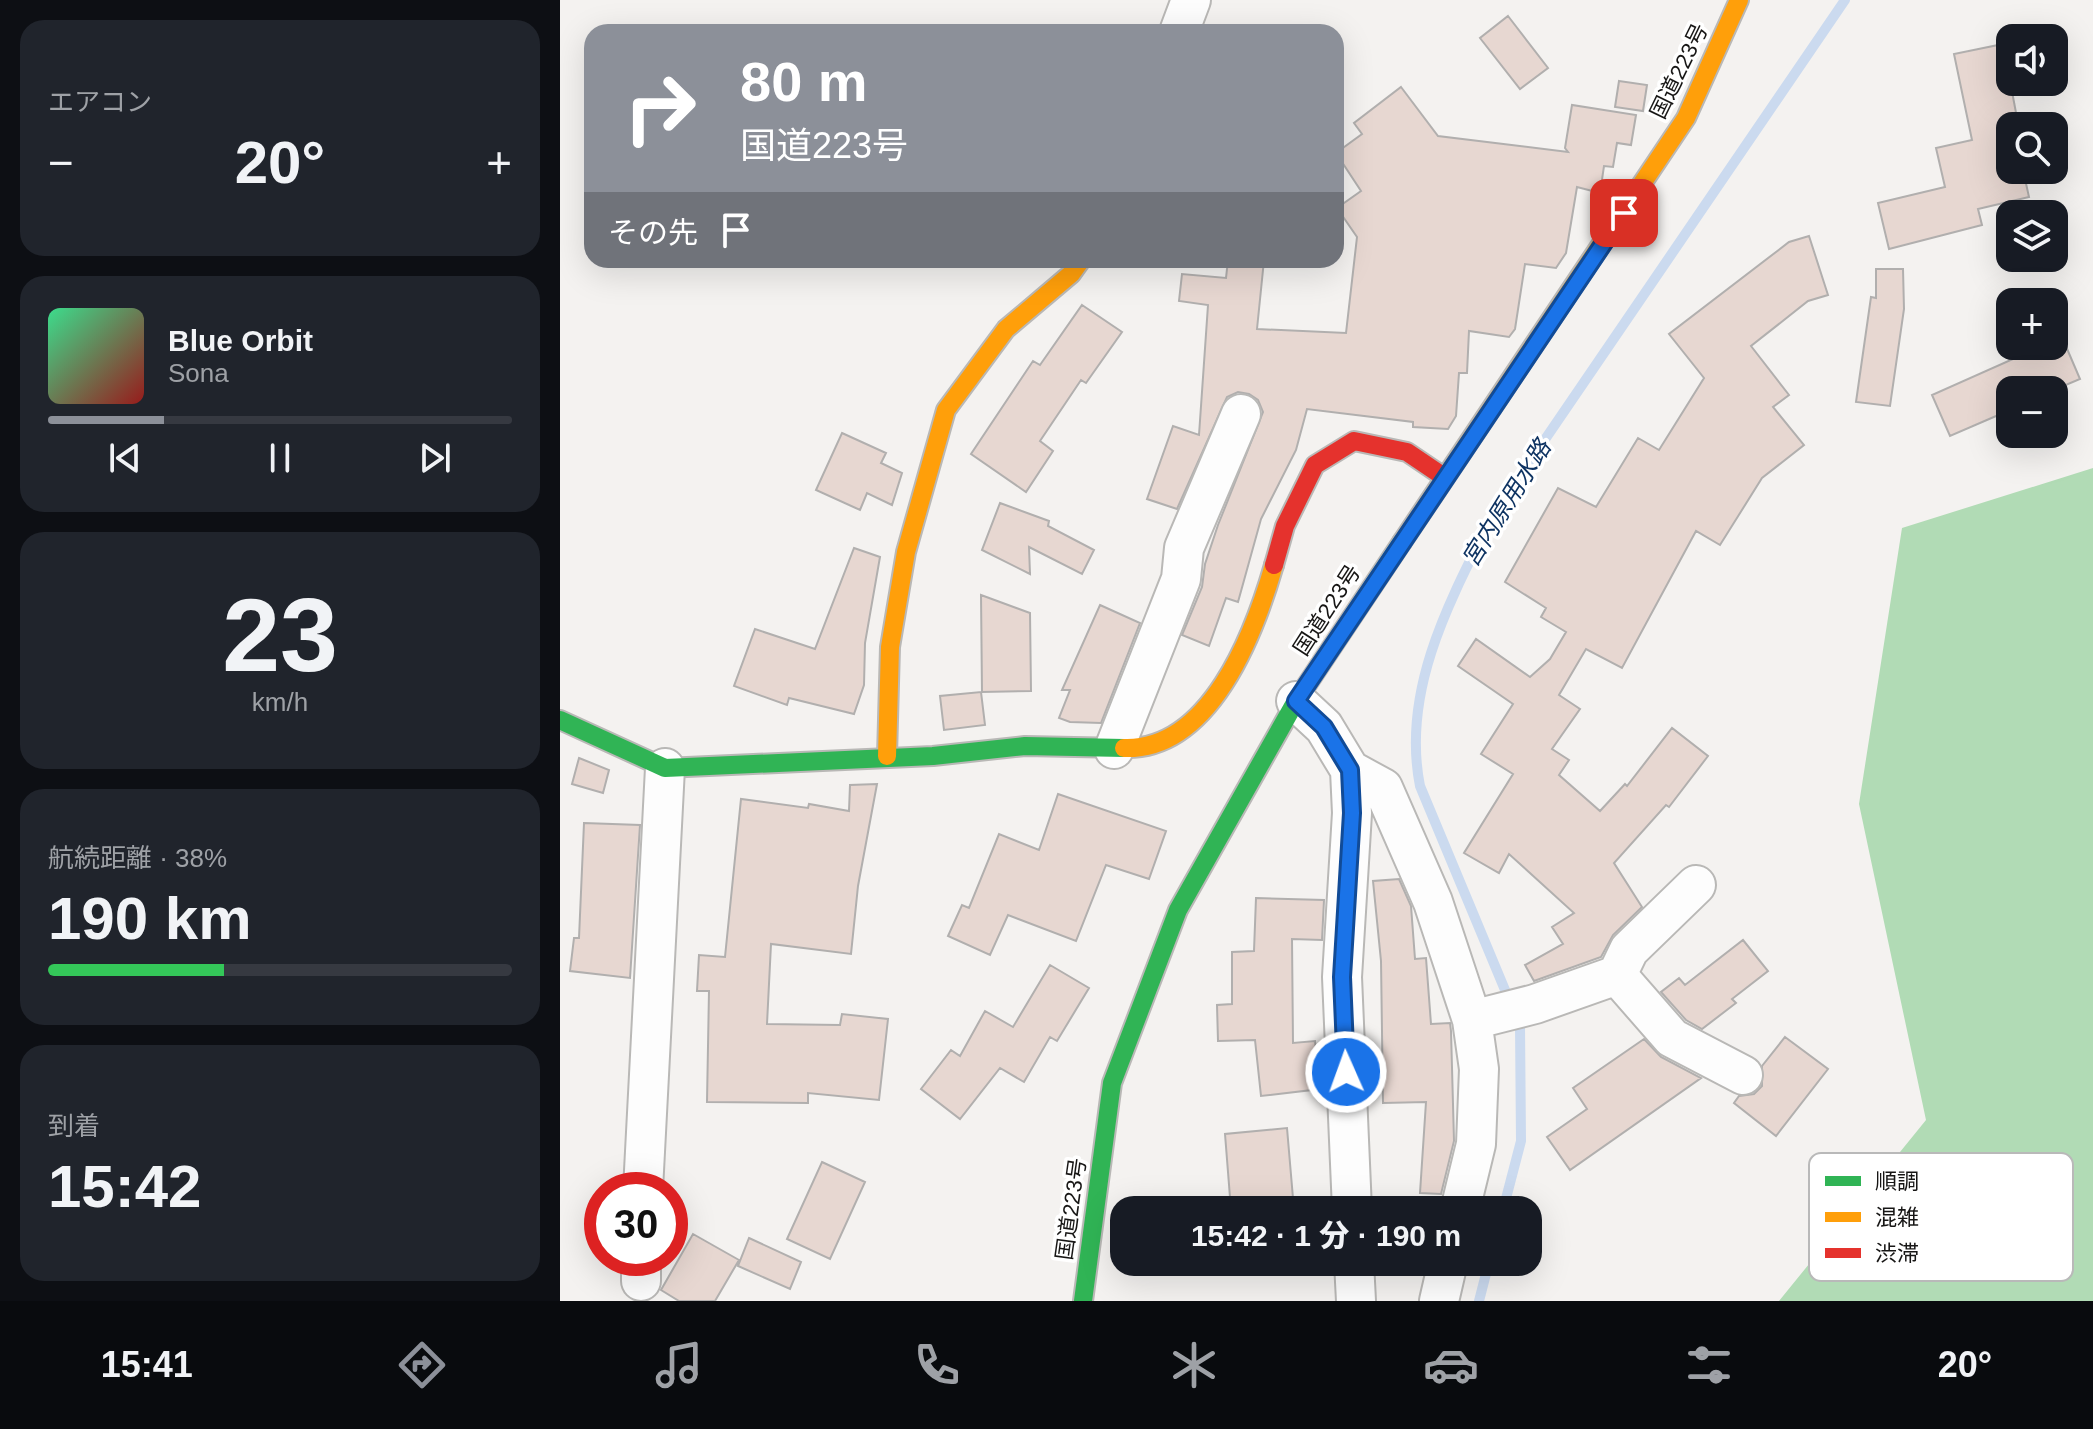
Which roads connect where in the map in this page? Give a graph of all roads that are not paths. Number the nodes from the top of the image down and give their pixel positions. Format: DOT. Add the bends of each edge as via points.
graph roads {
  1 [pos="1191,0"];
  2 [pos="1739,0"];
  3 [pos="1182,24"];
  4 [pos="1075,268"];
  5 [pos="1241,414"];
  6 [pos="1444,477"];
  7 [pos="1296,701"];
  8 [pos="560,720"];
  9 [pos="1114,749"];
  10 [pos="887,756"];
  11 [pos="665,768"];
  12 [pos="1350,770"];
  13 [pos="1696,885"];
  14 [pos="1617,975"];
  15 [pos="1480,1018"];
  16 [pos="1743,1075"];
  17 [pos="644,1172"];
  18 [pos="1351,1196"];
  19 [pos="1463,1196"];
  20 [pos="1355,1276"];
  21 [pos="1445,1276"];
  22 [pos="1083,1301"];
  23 [pos="1356,1301"];
  24 [pos="1439,1301"];
  1 -- 3 [label="street"];
  2 -- 6 [label="main road, 国道223号" via="1686,118"];
  4 -- 10 [label="main road" via="1006,329 946,410 906,552 890,647"];
  5 -- 9 [label="street" via="1184,548 1181,579"];
  6 -- 7 [label="main road, 国道223号"];
  6 -- 9 [label="main road" via="1407,452 1354,441 1315,465 1285,526 1258,622 1203,714 1144,749"];
  7 -- 12 [label="street" via="1324,727"];
  7 -- 22 [label="main road, 国道223号" via="1178,910 1112,1083"];
  8 -- 11 [label="main road"];
  9 -- 10 [label="main road" via="1025,746"];
  10 -- 11 [label="main road"];
  11 -- 17 [label="street"];
  12 -- 15 [label="street" via="1383,788"];
  12 -- 18 [label="street" via="1342,977"];
  13 -- 14 [label="street" via="1629,950"];
  14 -- 15 [label="street"];
  14 -- 16 [label="street" via="1672,1038"];
  15 -- 19 [label="street" via="1476,1144"];
  20 -- 23 [label="street"];
  21 -- 24 [label="street"];
}
